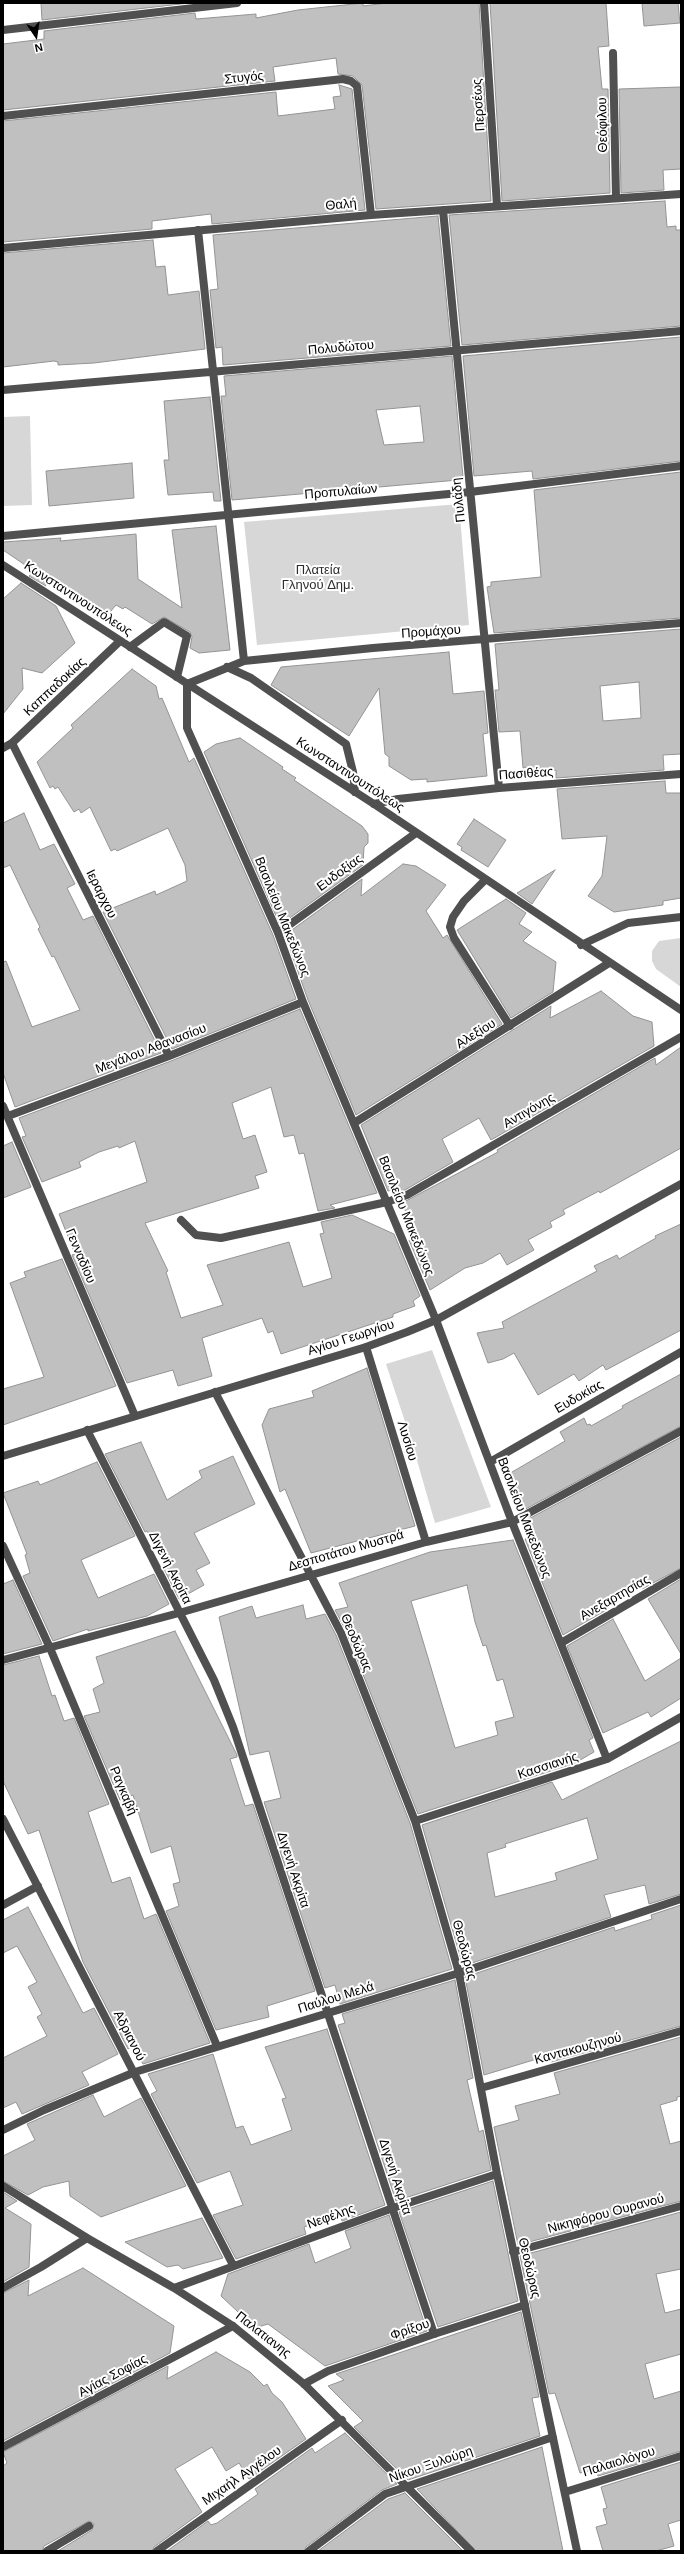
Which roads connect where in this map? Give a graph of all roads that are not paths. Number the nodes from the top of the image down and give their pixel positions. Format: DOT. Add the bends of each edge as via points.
graph roads {
  1 [pos="237,3"];
  2 [pos="484,3"];
  3 [pos="3,30"];
  4 [pos="613,53"];
  5 [pos="3,116"];
  6 [pos="681,194"];
  7 [pos="616,197"];
  8 [pos="497,206"];
  9 [pos="443,210"];
  10 [pos="371,215"];
  11 [pos="198,230"];
  12 [pos="3,248"];
  13 [pos="681,331"];
  14 [pos="458,350"];
  15 [pos="212,372"];
  16 [pos="3,390"];
  17 [pos="681,466"];
  18 [pos="470,492"];
  19 [pos="227,514"];
  20 [pos="3,536"];
  21 [pos="3,565"];
  22 [pos="681,623"];
  23 [pos="485,640"];
  24 [pos="120,641"];
  25 [pos="130,647"];
  26 [pos="244,661"];
  27 [pos="227,666"];
  28 [pos="177,677"];
  29 [pos="187,684"];
  30 [pos="12,744"];
  31 [pos="3,748"];
  32 [pos="681,774"];
  33 [pos="499,788"];
  34 [pos="355,792"];
  35 [pos="374,804"];
  36 [pos="416,832"];
  37 [pos="486,880"];
  38 [pos="681,916"];
  39 [pos="278,933"];
  40 [pos="581,944"];
  41 [pos="609,963"];
  42 [pos="303,1002"];
  43 [pos="681,1010"];
  44 [pos="510,1026"];
  45 [pos="681,1037"];
  46 [pos="169,1056"];
  47 [pos="3,1106"];
  48 [pos="8,1116"];
  49 [pos="354,1123"];
  50 [pos="681,1184"];
  51 [pos="387,1202"];
  52 [pos="181,1220"];
  53 [pos="436,1320"];
  54 [pos="366,1347"];
  55 [pos="681,1352"];
  56 [pos="215,1392"];
  57 [pos="135,1416"];
  58 [pos="87,1430"];
  59 [pos="681,1431"];
  60 [pos="3,1456"];
  61 [pos="490,1462"];
  62 [pos="512,1522"];
  63 [pos="426,1542"];
  64 [pos="3,1546"];
  65 [pos="310,1573"];
  66 [pos="681,1573"];
  67 [pos="179,1613"];
  68 [pos="561,1643"];
  69 [pos="50,1648"];
  70 [pos="3,1660"];
  71 [pos="681,1717"];
  72 [pos="607,1759"];
  73 [pos="3,1819"];
  74 [pos="415,1821"];
  75 [pos="38,1886"];
  76 [pos="681,1899"];
  77 [pos="3,1905"];
  78 [pos="459,1972"];
  79 [pos="327,2013"];
  80 [pos="681,2031"];
  81 [pos="217,2046"];
  82 [pos="135,2072"];
  83 [pos="481,2088"];
  84 [pos="3,2130"];
  85 [pos="497,2174"];
  86 [pos="3,2186"];
  87 [pos="681,2206"];
  88 [pos="393,2208"];
  89 [pos="87,2238"];
  90 [pos="514,2252"];
  91 [pos="233,2265"];
  92 [pos="3,2288"];
  93 [pos="174,2288"];
  94 [pos="525,2305"];
  95 [pos="233,2326"];
  96 [pos="434,2334"];
  97 [pos="304,2384"];
  98 [pos="342,2420"];
  99 [pos="553,2437"];
  100 [pos="3,2448"];
  101 [pos="681,2456"];
  102 [pos="408,2485"];
  103 [pos="565,2492"];
  104 [pos="89,2526"];
  105 [pos="47,2551"];
  106 [pos="157,2551"];
  107 [pos="309,2551"];
  108 [pos="471,2551"];
  109 [pos="577,2551"];
  1 -- 3 [label="street"];
  2 -- 8 [label="street, Περσέως"];
  4 -- 7 [label="street, Θεόφιλου"];
  5 -- 10 [label="street, Στυγός" via="351,80 357,86"];
  6 -- 7 [label="street, Θαλή"];
  7 -- 8 [label="street, Θαλή"];
  8 -- 9 [label="street, Θαλή"];
  9 -- 10 [label="street, Θαλή"];
  9 -- 14 [label="street, Πυλάδη"];
  10 -- 11 [label="street, Θαλή"];
  11 -- 12 [label="street, Θαλή"];
  11 -- 15 [label="street"];
  13 -- 14 [label="street, Πολυδώτου"];
  14 -- 15 [label="street, Πολυδώτου"];
  14 -- 18 [label="street, Πυλάδη"];
  15 -- 16 [label="street, Πολυδώτου"];
  15 -- 19 [label="street"];
  17 -- 18 [label="street, Προπυλαίων"];
  18 -- 19 [label="street, Προπυλαίων"];
  18 -- 23 [label="street, Πυλάδη"];
  19 -- 20 [label="street, Προπυλαίων"];
  19 -- 26 [label="street"];
  21 -- 24 [label="street, Κωνσταντινουπόλεως"];
  22 -- 23 [label="street, Προμάχου"];
  23 -- 26 [label="street, Προμάχου"];
  23 -- 33 [label="street, Πυλάδη"];
  24 -- 25 [label="street, Κωνσταντινουπόλεως"];
  24 -- 30 [label="street, Καππαδοκίας"];
  25 -- 28 [label="street, Κωνσταντινουπόλεως"];
  25 -- 28 [label="street" via="164,622 187,636"];
  26 -- 27 [label="street, Προμάχου"];
  27 -- 29 [label="street, Προμάχου"];
  27 -- 34 [label="street" via="251,678 346,744"];
  28 -- 29 [label="street, Κωνσταντινουπόλεως"];
  29 -- 34 [label="street, Κωνσταντινουπόλεως"];
  29 -- 39 [label="street, Βασιλείου Μακεδώνος" via="187,728"];
  30 -- 31 [label="street, Καππαδοκίας"];
  30 -- 46 [label="street, Ιεραρχου"];
  32 -- 33 [label="street, Πασιθέας"];
  33 -- 35 [label="street, Πασιθέας"];
  34 -- 35 [label="street, Κωνσταντινουπόλεως"];
  35 -- 36 [label="street, Κωνσταντινουπόλεως"];
  36 -- 37 [label="street, Κωνσταντινουπόλεως"];
  36 -- 39 [label="street, Ευδοξίας"];
  37 -- 40 [label="street, Κωνσταντινουπόλεως"];
  37 -- 44 [label="street" via="464,901 453,917 450,927 454,938"];
  38 -- 40 [label="street" via="628,923"];
  39 -- 42 [label="street, Βασιλείου Μακεδώνος"];
  40 -- 41 [label="street, Κωνσταντινουπόλεως"];
  41 -- 43 [label="street, Κωνσταντινουπόλεως"];
  41 -- 44 [label="street, Αλεξίου"];
  42 -- 46 [label="street, Μεγάλου Αθανασίου"];
  42 -- 49 [label="street, Βασιλείου Μακεδώνος"];
  44 -- 49 [label="street, Αλεξίου"];
  45 -- 51 [label="street, Αντιγόνης" via="407,1195"];
  46 -- 48 [label="street, Μεγάλου Αθανασίου"];
  47 -- 48 [label="street, Γενναδίου"];
  48 -- 57 [label="street, Γενναδίου"];
  49 -- 51 [label="street, Βασιλείου Μακεδώνος"];
  50 -- 53 [label="street, Αγίου Γεωργίου"];
  51 -- 52 [label="street, Αντιγόνης" via="221,1238 196,1235"];
  51 -- 53 [label="street, Βασιλείου Μακεδώνος"];
  53 -- 54 [label="street, Αγίου Γεωργίου"];
  53 -- 61 [label="street, Βασιλείου Μακεδώνος"];
  54 -- 56 [label="street, Αγίου Γεωργίου"];
  54 -- 63 [label="street, Λυσίου"];
  55 -- 61 [label="street, Ευδοκίας"];
  56 -- 57 [label="street, Αγίου Γεωργίου"];
  56 -- 65 [label="street, Θεοδώρας"];
  57 -- 58 [label="street, Αγίου Γεωργίου"];
  58 -- 60 [label="street, Αγίου Γεωργίου"];
  58 -- 67 [label="street, Διγενή Ακρίτα"];
  59 -- 62 [label="street, Δεσποτάτου Μυστρά"];
  61 -- 62 [label="street, Βασιλείου Μακεδώνος"];
  62 -- 63 [label="street, Δεσποτάτου Μυστρά"];
  62 -- 68 [label="street, Βασιλείου Μακεδώνος"];
  63 -- 65 [label="street, Δεσποτάτου Μυστρά"];
  64 -- 69 [label="street, Ραγκαβή"];
  65 -- 67 [label="street, Δεσποτάτου Μυστρά"];
  65 -- 74 [label="street, Θεοδώρας" via="341,1634"];
  66 -- 68 [label="street, Ανεξαρτησίας"];
  67 -- 69 [label="street, Δεσποτάτου Μυστρά"];
  67 -- 79 [label="street, Διγενή Ακρίτα" via="214,1680 233,1727"];
  68 -- 72 [label="street, Βασιλείου Μακεδώνος"];
  69 -- 70 [label="street, Δεσποτάτου Μυστρά"];
  69 -- 81 [label="street, Ραγκαβή"];
  71 -- 72 [label="street, Κασσιανής"];
  72 -- 74 [label="street, Κασσιανής"];
  73 -- 75 [label="street, Αδριανού"];
  74 -- 78 [label="street, Θεοδώρας"];
  75 -- 77 [label="street"];
  75 -- 82 [label="street, Αδριανού"];
  76 -- 78 [label="street, Παύλου Μελά"];
  78 -- 79 [label="street, Παύλου Μελά"];
  78 -- 83 [label="street, Θεοδώρας"];
  79 -- 81 [label="street, Παύλου Μελά"];
  79 -- 88 [label="street, Διγενή Ακρίτα"];
  80 -- 83 [label="street, Καντακουζηνού"];
  81 -- 82 [label="street, Παύλου Μελά"];
  82 -- 84 [label="street, Παύλου Μελά"];
  82 -- 91 [label="street, Αδριανού"];
  83 -- 85 [label="street, Θεοδώρας"];
  85 -- 88 [label="street, Νεφέλης"];
  85 -- 90 [label="street, Θεοδώρας"];
  86 -- 89 [label="street, Παλατιανης"];
  87 -- 90 [label="street, Νικηφόρου Ουρανού"];
  88 -- 91 [label="street, Νεφέλης"];
  88 -- 96 [label="street, Διγενή Ακρίτα"];
  89 -- 92 [label="street"];
  89 -- 93 [label="street, Παλατιανης"];
  90 -- 94 [label="street, Θεοδώρας"];
  91 -- 93 [label="street, Νεφέλης"];
  93 -- 95 [label="street, Παλατιανης"];
  94 -- 96 [label="street, Φρίξου"];
  94 -- 99 [label="street, Θεοδώρας"];
  95 -- 97 [label="street, Παλατιανης"];
  95 -- 100 [label="street, Αγίας Σοφίας"];
  96 -- 97 [label="street, Φρίξου" via="328,2371"];
  97 -- 98 [label="street, Παλατιανης"];
  98 -- 102 [label="street, Παλατιανης"];
  98 -- 106 [label="street, Μιχαήλ Αγγέλου"];
  99 -- 102 [label="street, Νίκου Ξυλούρη"];
  99 -- 103 [label="street, Θεοδώρας"];
  101 -- 103 [label="street, Παλαιολόγου"];
  102 -- 107 [label="street, Νίκου Ξυλούρη" via="385,2494"];
  102 -- 108 [label="street, Παλατιανης"];
  103 -- 109 [label="street, Θεοδώρας"];
  104 -- 105 [label="street"];
}
